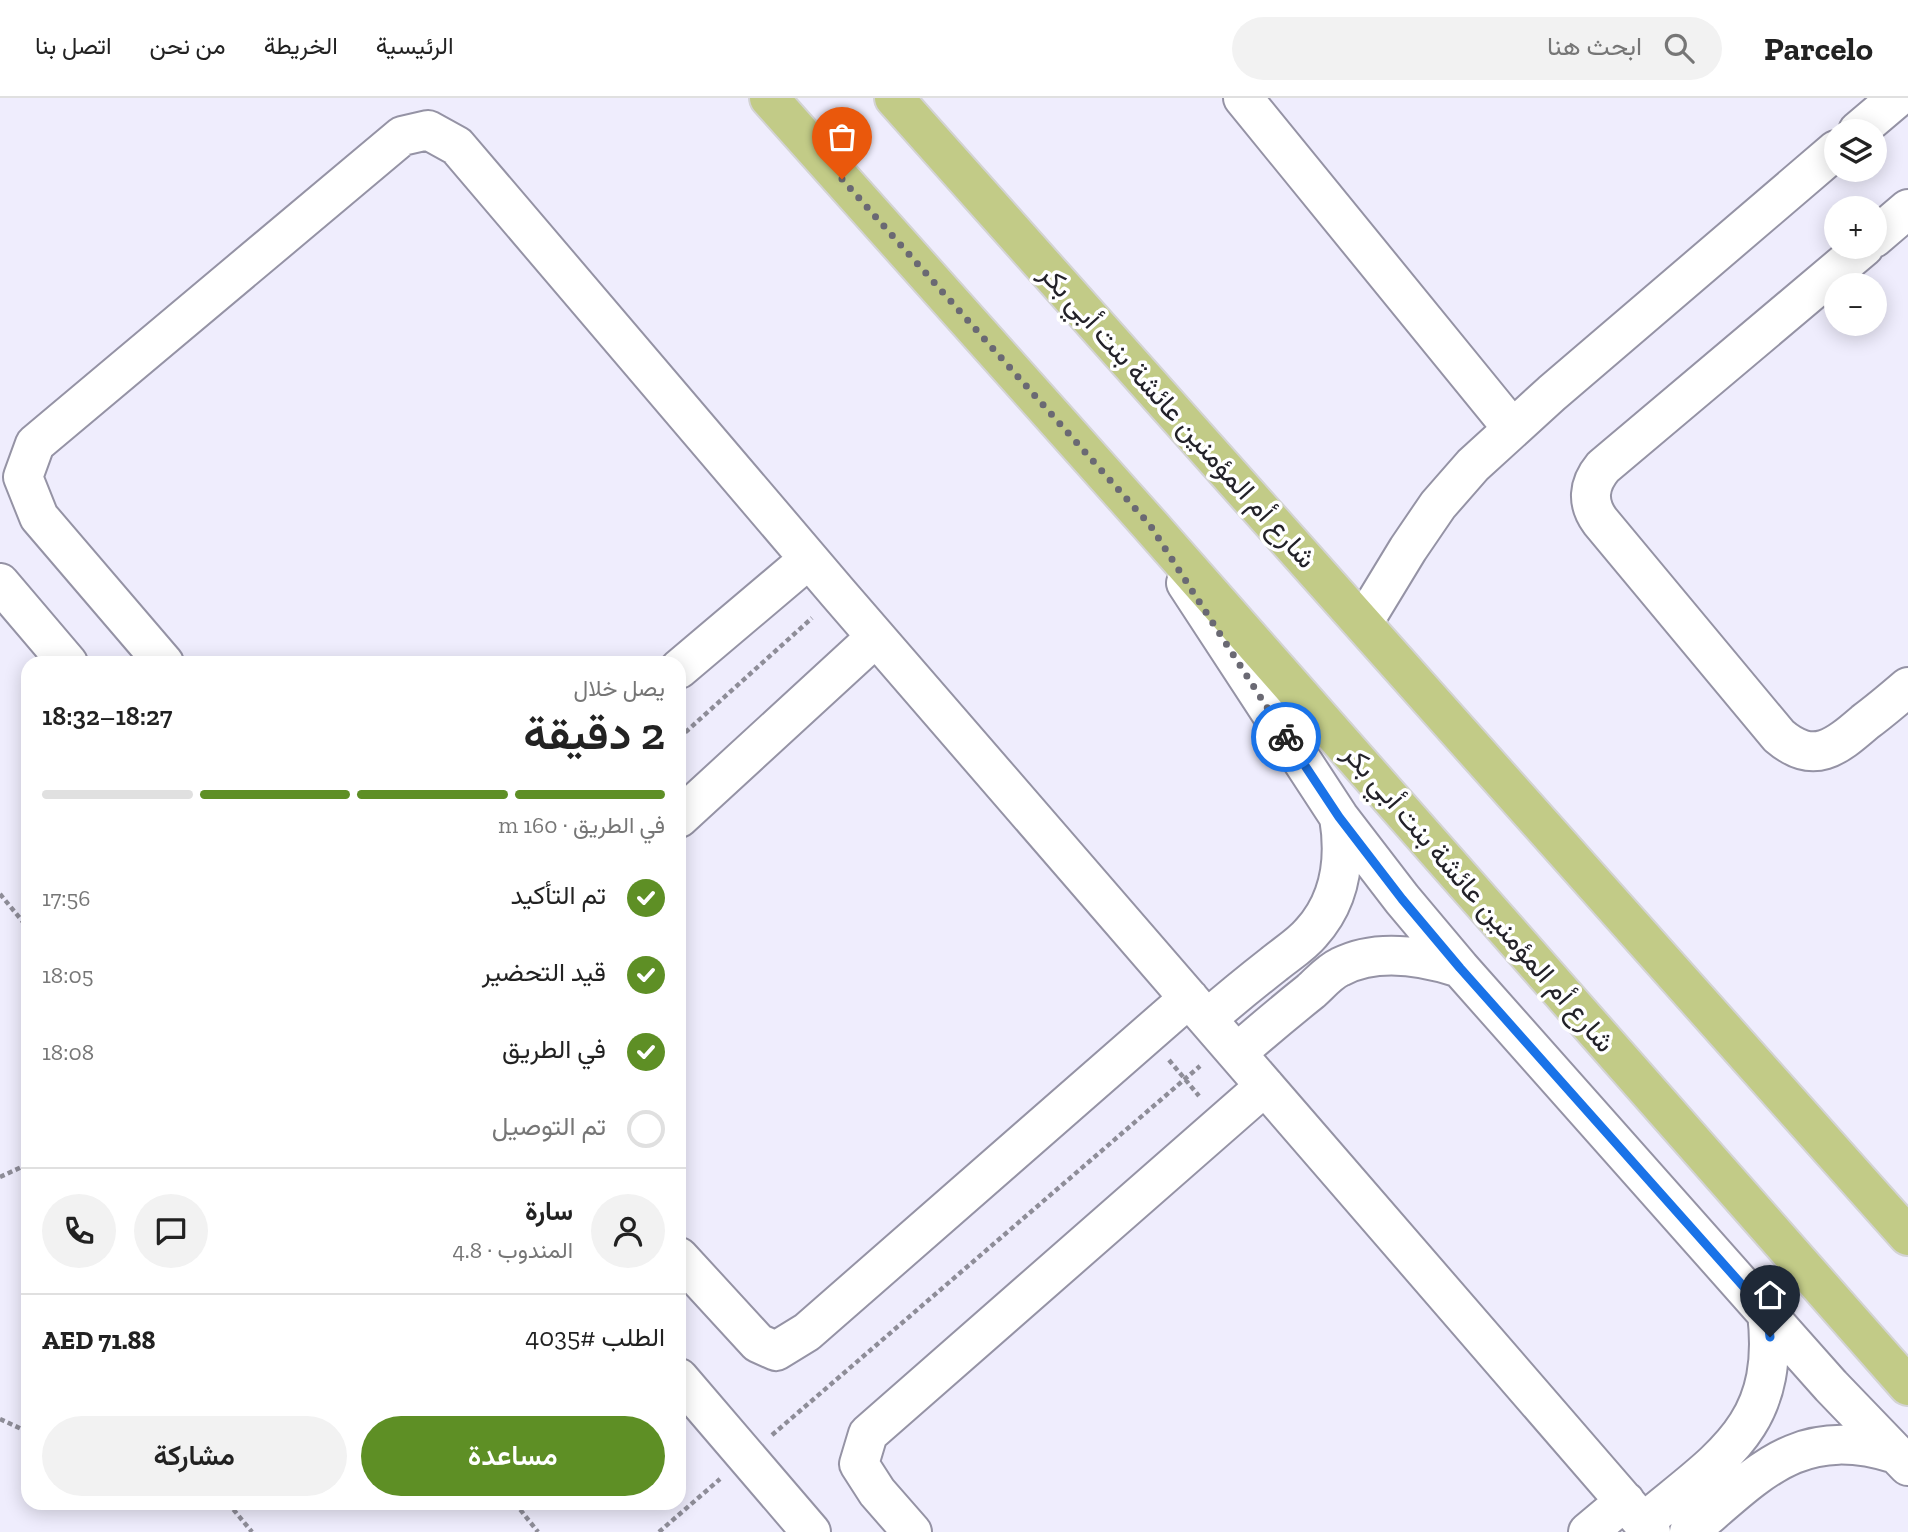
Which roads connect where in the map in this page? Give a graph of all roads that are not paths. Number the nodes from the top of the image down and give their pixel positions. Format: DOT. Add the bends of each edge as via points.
graph roads {
  1 [pos="769,98"];
  2 [pos="894,98"];
  3 [pos="1243,98"];
  4 [pos="1897,98"];
  5 [pos="1872,119"];
  6 [pos="1824,160"];
  7 [pos="1908,209"];
  8 [pos="1887,227"];
  9 [pos="1850,259"];
  10 [pos="1512,428"];
  11 [pos="1150,525"];
  12 [pos="809,559"];
  13 [pos="0,583"];
  14 [pos="1363,623"];
  15 [pos="876,637"];
  16 [pos="62,656"];
  17 [pos="158,656"];
  18 [pos="686,663"];
  19 [pos="1908,687"];
  20 [pos="686,812"];
  21 [pos="1339,817"];
  22 [pos="1310,934"];
  23 [pos="1338,967"];
  24 [pos="1460,968"];
  25 [pos="1215,1028"];
  26 [pos="1265,1086"];
  27 [pos="1908,1236"];
  28 [pos="686,1265"];
  29 [pos="1767,1313"];
  30 [pos="686,1386"];
  31 [pos="1908,1386"];
  32 [pos="1902,1460"];
  33 [pos="1744,1462"];
  34 [pos="1640,1519"];
  35 [pos="811,1532"];
  36 [pos="912,1532"];
  37 [pos="1588,1532"];
  38 [pos="1689,1532"];
  1 -- 11 [label="main road, شارع أم المؤمنين عائشة بنت أبي بكر"];
  2 -- 14 [label="main road, شارع أم المؤمنين عائشة بنت أبي بكر"];
  3 -- 10 [label="lane"];
  4 -- 5 [label="lane"];
  6 -- 10 [label="lane"];
  7 -- 8 [label="lane"];
  9 -- 19 [label="lane" via="1603,467 1591,488 1591,500 1600,522 1788,744 1811,752 1834,747"];
  10 -- 14 [label="lane" via="1438,505"];
  11 -- 21 [label="lane"];
  11 -- 31 [label="main road, شارع أم المؤمنين عائشة بنت أبي بكر"];
  12 -- 15 [label="lane"];
  12 -- 17 [label="lane" via="457,146 428,130 402,136 35,444 23,477 39,517"];
  12 -- 18 [label="lane"];
  13 -- 16 [label="lane"];
  14 -- 27 [label="main road, شارع أم المؤمنين عائشة بنت أبي بكر"];
  15 -- 20 [label="lane"];
  15 -- 25 [label="lane"];
  21 -- 22 [label="lane" via="1342,867 1336,891"];
  21 -- 24 [label="lane"];
  22 -- 23 [label="lane"];
  22 -- 25 [label="lane"];
  23 -- 24 [label="lane" via="1399,956"];
  23 -- 25 [label="lane"];
  24 -- 29 [label="lane"];
  25 -- 26 [label="lane"];
  25 -- 28 [label="lane" via="1147,1035 807,1332 776,1351 758,1343"];
  26 -- 34 [label="lane"];
  26 -- 36 [label="lane" via="869,1434 859,1464"];
  29 -- 32 [label="lane"];
  29 -- 33 [label="lane" via="1770,1337 1765,1385 1746,1429"];
  30 -- 35 [label="lane"];
  32 -- 33 [label="lane" via="1872,1446 1847,1443 1822,1444 1776,1461"];
  33 -- 34 [label="lane"];
  33 -- 38 [label="lane"];
  34 -- 37 [label="lane"];
}
